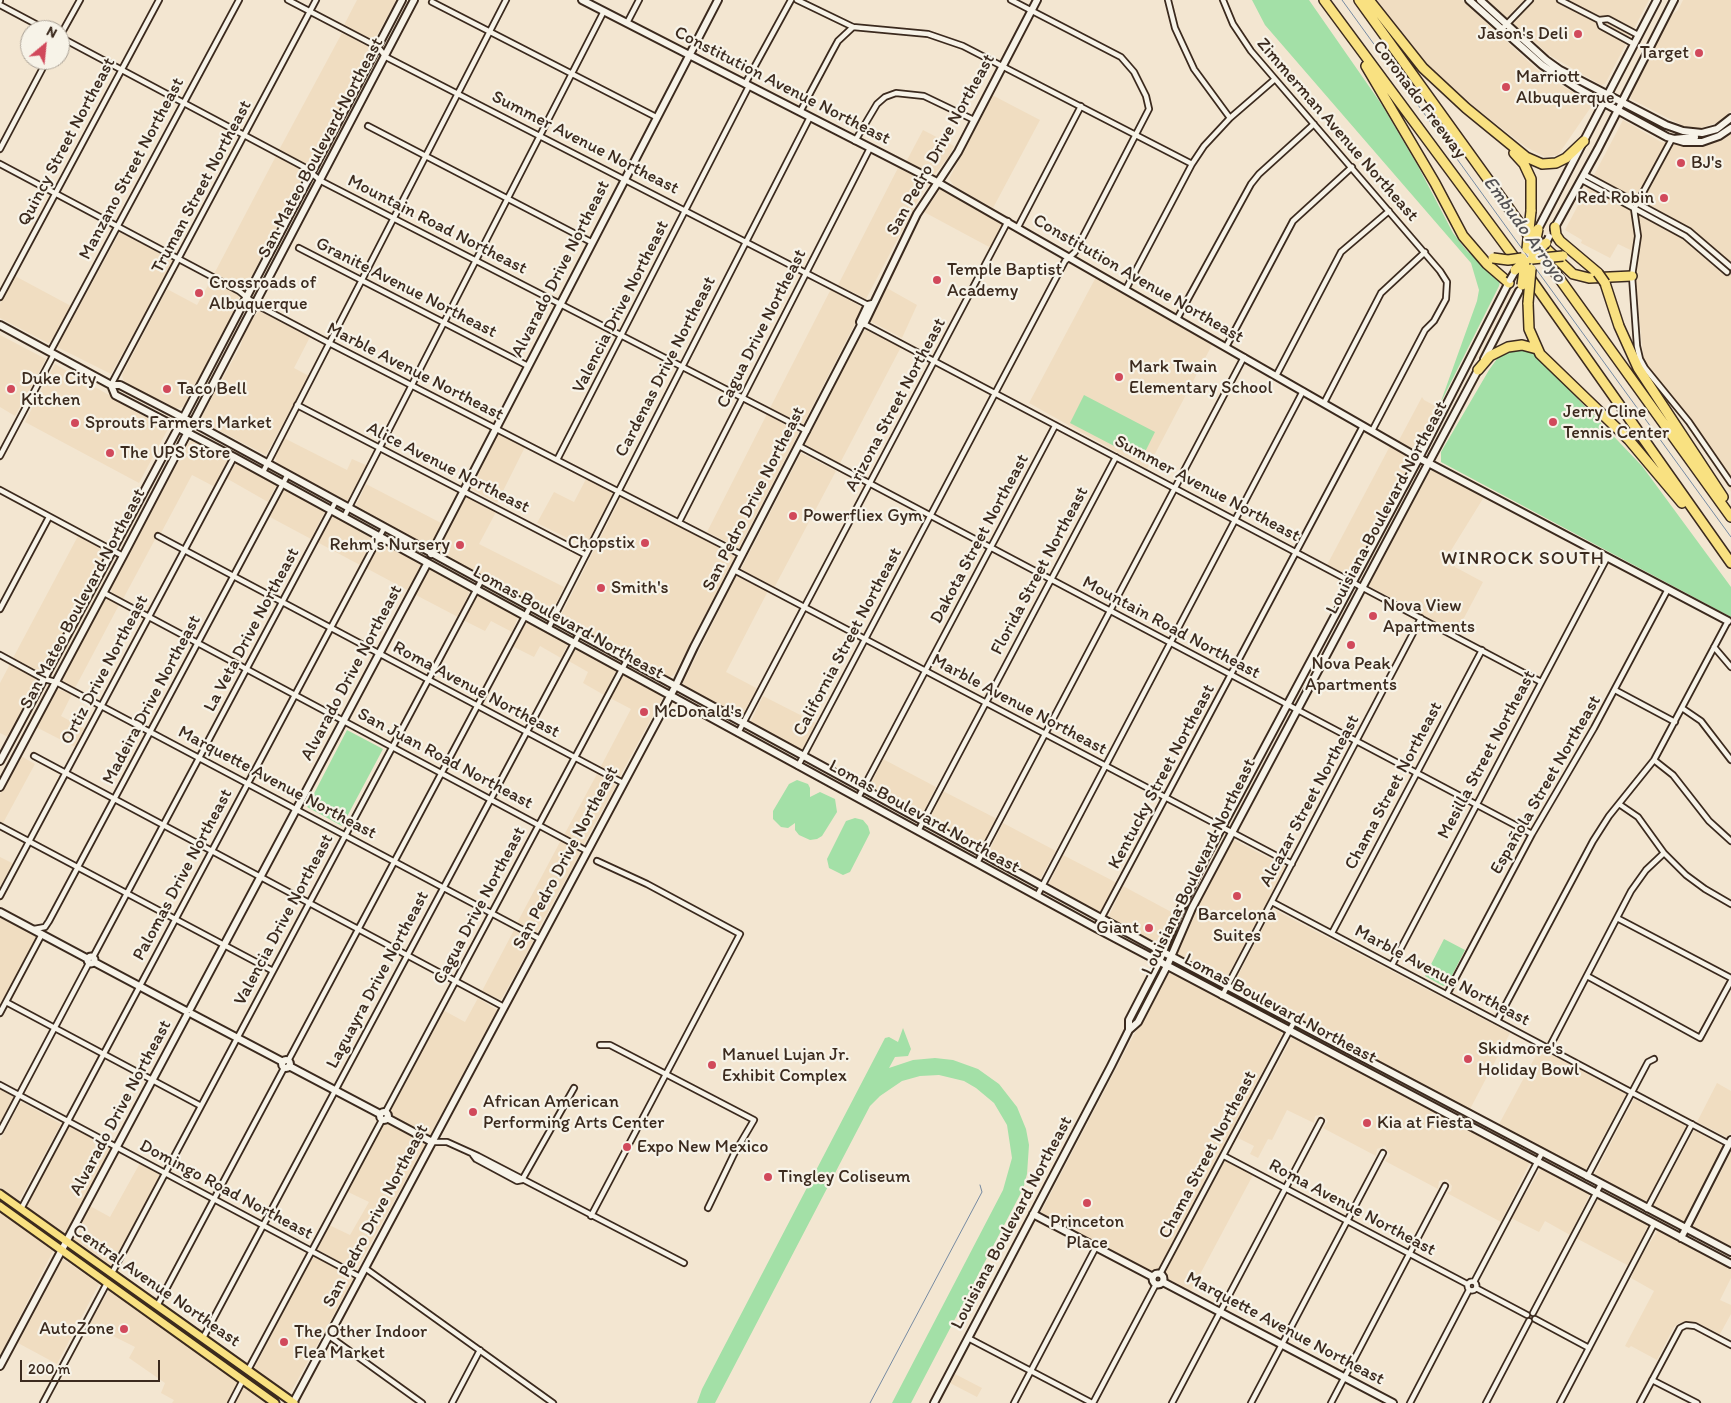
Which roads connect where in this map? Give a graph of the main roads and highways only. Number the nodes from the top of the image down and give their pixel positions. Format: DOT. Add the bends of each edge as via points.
graph roads {
  1 [pos="402,0"];
  2 [pos="414,0"];
  3 [pos="582,0"];
  4 [pos="718,0"];
  5 [pos="1037,0"];
  6 [pos="1324,0"];
  7 [pos="1359,0"];
  8 [pos="1369,0"];
  9 [pos="1469,0"];
  10 [pos="1480,0"];
  11 [pos="1657,0"];
  12 [pos="1674,0"];
  13 [pos="1504,27"];
  14 [pos="1346,31"];
  15 [pos="689,55"];
  16 [pos="1607,94"];
  17 [pos="1622,100"];
  18 [pos="1603,102"];
  19 [pos="1617,110"];
  20 [pos="1731,118"];
  21 [pos="1717,129"];
  22 [pos="1730,130"];
  23 [pos="1501,138"];
  24 [pos="1672,139"];
  25 [pos="1584,141"];
  26 [pos="937,182"];
  27 [pos="1520,223"];
  28 [pos="1539,227"];
  29 [pos="1555,227"];
  30 [pos="1548,240"];
  31 [pos="1474,249"];
  32 [pos="1529,258"];
  33 [pos="1583,260"];
  34 [pos="1515,270"];
  35 [pos="1632,276"];
  36 [pos="1510,281"];
  37 [pos="1520,288"];
  38 [pos="0,325"];
  39 [pos="1537,349"];
  40 [pos="1478,370"];
  41 [pos="111,385"];
  42 [pos="182,418"];
  43 [pos="193,423"];
  44 [pos="178,428"];
  45 [pos="188,432"];
  46 [pos="1419,458"];
  47 [pos="1428,463"];
  48 [pos="1731,510"];
  49 [pos="1731,517"];
  50 [pos="1714,539"];
  51 [pos="431,554"];
  52 [pos="1731,563"];
  53 [pos="428,564"];
  54 [pos="1728,621"];
  55 [pos="676,687"];
  56 [pos="670,696"];
  57 [pos="0,761"];
  58 [pos="0,786"];
  59 [pos="0,912"];
  60 [pos="1163,952"];
  61 [pos="1171,957"];
  62 [pos="1159,962"];
  63 [pos="1167,966"];
  64 [pos="189,1012"];
  65 [pos="1129,1030"];
  66 [pos="432,1142"];
  67 [pos="1730,1143"];
  68 [pos="0,1194"];
  69 [pos="0,1206"];
  70 [pos="1033,1214"];
  71 [pos="1686,1229"];
  72 [pos="1681,1238"];
  73 [pos="68,1242"];
  74 [pos="62,1250"];
  75 [pos="1731,1252"];
  76 [pos="1731,1264"];
  77 [pos="0,1366"];
  78 [pos="276,1403"];
  79 [pos="293,1403"];
  80 [pos="934,1403"];
  81 [pos="1393,1403"];
  1 -- 42 [label="main road, San Mateo Boulevard Northeast"];
  2 -- 43 [label="main road, San Mateo Boulevard Northeast"];
  3 -- 15 [label="main road, Constitution Avenue Northeast"];
  4 -- 15 [label="main road, Alvarado Drive Northeast"];
  5 -- 26 [label="main road, San Pedro Drive Northeast" via="958,152"];
  6 -- 14 [label="highway, Coronado Freeway"];
  7 -- 27 [label="highway, Coronado Freeway"];
  8 -- 23 [label="highway" via="1423,68"];
  9 -- 13 [label="main road"];
  10 -- 13 [label="main road"];
  11 -- 16 [label="main road"];
  12 -- 17 [label="main road"];
  13 -- 16 [label="main road" via="1560,70"];
  13 -- 18 [label="main road" via="1542,65"];
  14 -- 31 [label="highway" via="1460,231"];
  14 -- 50 [label="highway, Coronado Freeway" via="1451,169"];
  15 -- 26 [label="main road, Constitution Avenue Northeast"];
  15 -- 51 [label="main road, Alvarado Drive Northeast"];
  16 -- 17 [label="main road"];
  16 -- 18 [label="main road"];
  17 -- 19 [label="main road"];
  17 -- 21 [label="main road" via="1666,125 1684,131 1702,133"];
  18 -- 19 [label="main road"];
  18 -- 25 [label="main road"];
  19 -- 24 [label="main road"];
  19 -- 29 [label="main road"];
  20 -- 21 [label="main road"];
  21 -- 24 [label="main road" via="1702,137"];
  22 -- 24 [label="main road" via="1702,142"];
  23 -- 25 [label="highway" via="1526,157 1542,164 1561,161"];
  23 -- 32 [label="highway, bridge" via="1524,164 1531,179"];
  25 -- 28 [label="main road"];
  26 -- 46 [label="main road, Constitution Avenue Northeast"];
  26 -- 55 [label="main road, San Pedro Drive Northeast" via="924,200"];
  27 -- 35 [label="highway" via="1573,274 1589,278"];
  27 -- 49 [label="highway, Coronado Freeway"];
  28 -- 32 [label="highway, bridge"];
  29 -- 30 [label="main road"];
  29 -- 33 [label="highway" via="1560,241"];
  30 -- 32 [label="highway, bridge"];
  31 -- 32 [label="highway, bridge" via="1493,258"];
  31 -- 36 [label="highway"];
  32 -- 33 [label="highway, bridge" via="1563,256"];
  32 -- 34 [label="highway, bridge"];
  32 -- 37 [label="highway, bridge"];
  32 -- 39 [label="highway, bridge" via="1529,329"];
  33 -- 48 [label="highway, bridge" via="1605,283 1618,326 1638,368"];
  34 -- 36 [label="main road, Louisiana Boulevard Northeast, bridge"];
  36 -- 46 [label="main road, Louisiana Boulevard Northeast"];
  37 -- 40 [label="main road, Louisiana Boulevard Northeast"];
  38 -- 41 [label="main road, Lomas Boulevard Northeast"];
  39 -- 40 [label="highway" via="1522,345 1508,347 1490,356"];
  39 -- 50 [label="highway" via="1629,440"];
  40 -- 47 [label="main road, Louisiana Boulevard Northeast"];
  41 -- 42 [label="main road, Lomas Boulevard Northeast" via="120,385"];
  41 -- 44 [label="main road, Lomas Boulevard Northeast" via="114,395"];
  42 -- 43 [label="main road, Lomas Boulevard Northeast"];
  42 -- 44 [label="main road, San Mateo Boulevard Northeast"];
  43 -- 45 [label="main road, San Mateo Boulevard Northeast"];
  43 -- 51 [label="main road, Lomas Boulevard Northeast"];
  44 -- 45 [label="main road, Lomas Boulevard Northeast"];
  44 -- 57 [label="main road, San Mateo Boulevard Northeast"];
  45 -- 53 [label="main road, Lomas Boulevard Northeast"];
  45 -- 58 [label="main road, San Mateo Boulevard Northeast"];
  46 -- 47 [label="main road, Constitution Avenue Northeast"];
  46 -- 60 [label="main road, Louisiana Boulevard Northeast" via="1222,827 1178,914"];
  47 -- 54 [label="main road, Constitution Avenue Northeast"];
  47 -- 61 [label="main road, Louisiana Boulevard Northeast" via="1295,709 1192,908"];
  50 -- 52 [label="highway, Coronado Freeway"];
  51 -- 55 [label="main road, Lomas Boulevard Northeast"];
  53 -- 56 [label="main road, Lomas Boulevard Northeast"];
  53 -- 64 [label="main road, Alvarado Drive Northeast"];
  55 -- 56 [label="main road, San Pedro Drive Northeast"];
  55 -- 60 [label="main road, Lomas Boulevard Northeast"];
  56 -- 62 [label="main road, Lomas Boulevard Northeast"];
  56 -- 66 [label="main road, San Pedro Drive Northeast"];
  59 -- 64 [label="main road"];
  60 -- 61 [label="main road, Lomas Boulevard Northeast"];
  60 -- 62 [label="main road, Louisiana Boulevard Northeast"];
  61 -- 63 [label="main road, Louisiana Boulevard Northeast"];
  61 -- 71 [label="main road, Lomas Boulevard Northeast"];
  62 -- 63 [label="main road, Lomas Boulevard Northeast"];
  62 -- 65 [label="main road, Louisiana Boulevard Northeast" via="1129,1020"];
  63 -- 65 [label="main road, Louisiana Boulevard Northeast" via="1138,1023"];
  63 -- 72 [label="main road, Lomas Boulevard Northeast"];
  64 -- 66 [label="main road"];
  64 -- 73 [label="main road, Alvarado Drive Northeast"];
  65 -- 70 [label="main road, Louisiana Boulevard Northeast"];
  66 -- 79 [label="main road, San Pedro Drive Northeast"];
  67 -- 71 [label="main road"];
  68 -- 73 [label="main road, Central Avenue Northeast"];
  69 -- 74 [label="main road"];
  70 -- 80 [label="main road, Louisiana Boulevard Northeast"];
  70 -- 81 [label="main road, Marquette Avenue Northeast"];
  71 -- 72 [label="main road"];
  71 -- 75 [label="main road, Lomas Boulevard Northeast"];
  72 -- 76 [label="main road, Lomas Boulevard Northeast"];
  73 -- 74 [label="main road, Alvarado Drive Northeast"];
  73 -- 79 [label="main road, Central Avenue Northeast"];
  74 -- 77 [label="main road, Alvarado Drive Northeast"];
  74 -- 78 [label="main road"];
}
